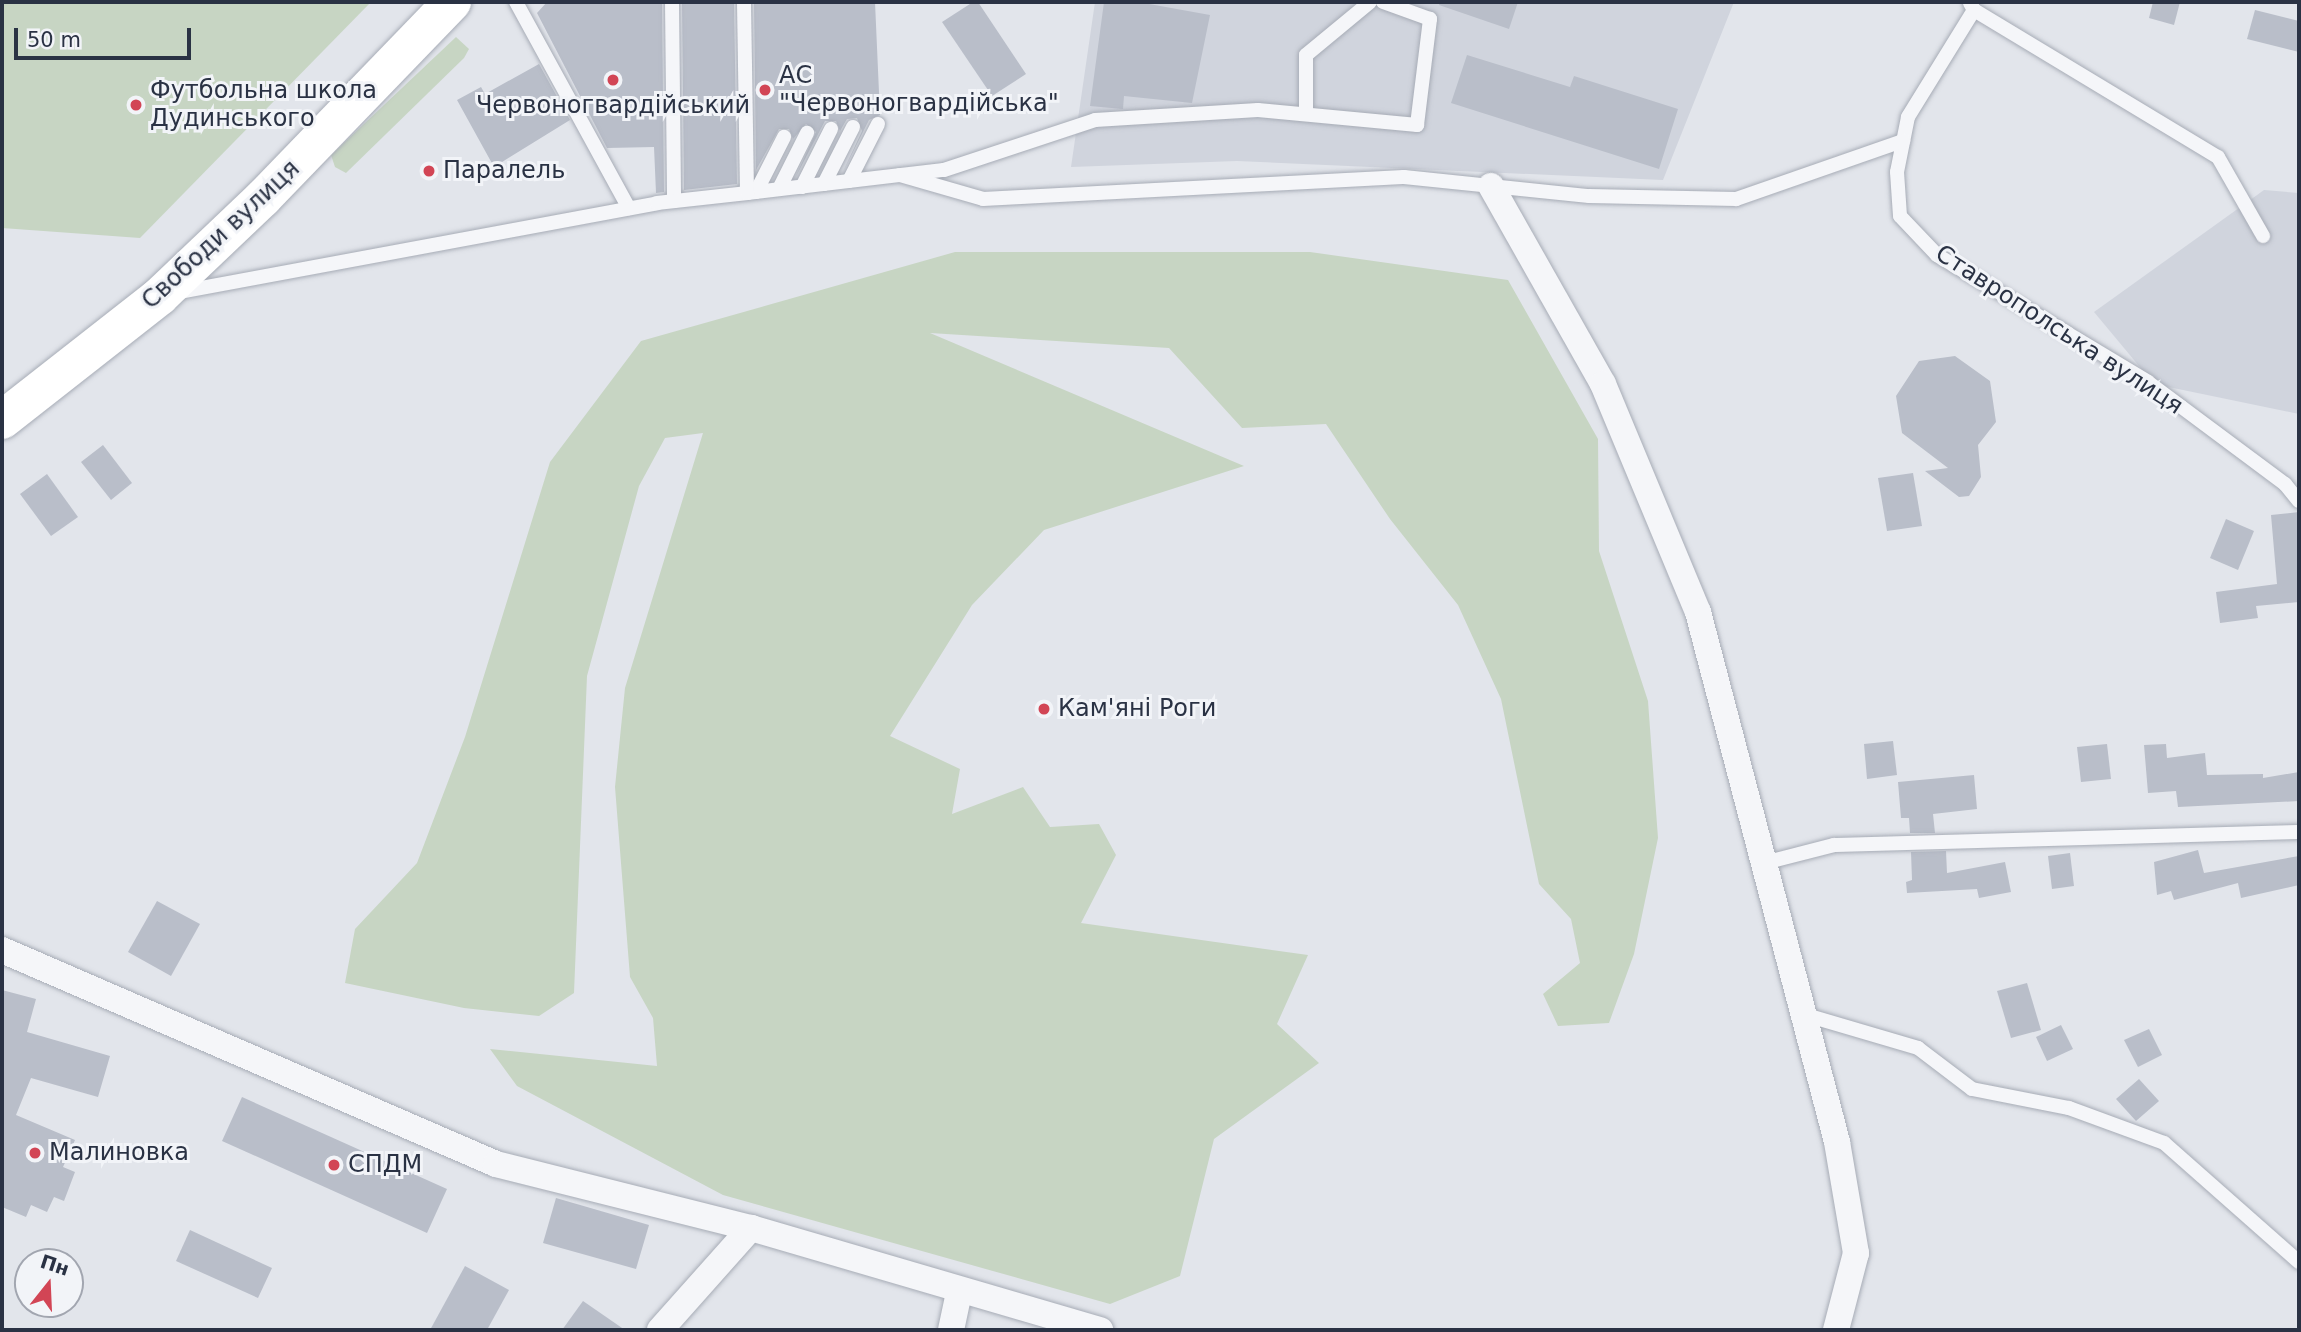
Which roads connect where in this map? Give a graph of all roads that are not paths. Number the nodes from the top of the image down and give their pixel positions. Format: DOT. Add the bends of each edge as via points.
graph roads {
  1 [pos="452,2"];
  2 [pos="516,2"];
  3 [pos="672,2"];
  4 [pos="744,2"];
  5 [pos="1370,2"];
  6 [pos="1383,2"];
  7 [pos="1972,6"];
  8 [pos="1306,114"];
  9 [pos="878,124"];
  10 [pos="853,127"];
  11 [pos="831,129"];
  12 [pos="807,133"];
  13 [pos="784,137"];
  14 [pos="1903,141"];
  15 [pos="900,175"];
  16 [pos="849,181"];
  17 [pos="824,184"];
  18 [pos="1491,186"];
  19 [pos="802,187"];
  20 [pos="779,189"];
  21 [pos="752,192"];
  22 [pos="674,201"];
  23 [pos="629,208"];
  24 [pos="2263,236"];
  25 [pos="160,296"];
  26 [pos="2,420"];
  27 [pos="2299,501"];
  28 [pos="2299,832"];
  29 [pos="1760,864"];
  30 [pos="2,950"];
  31 [pos="1806,1015"];
  32 [pos="751,1228"];
  33 [pos="2299,1262"];
  34 [pos="959,1292"];
  35 [pos="660,1330"];
  36 [pos="951,1330"];
  37 [pos="1100,1330"];
  38 [pos="1836,1330"];
  1 -- 25 [label="main road, Свободи вулиця" via="263,198"];
  2 -- 23 [label="lane"];
  3 -- 22 [label="lane"];
  4 -- 21 [label="lane"];
  5 -- 8 [label="lane" via="1306,55"];
  6 -- 8 [label="lane" via="1430,19 1416,125"];
  7 -- 14 [label="lane, Ставрополська вулиця" via="1908,117"];
  7 -- 24 [label="lane" via="2218,157"];
  8 -- 15 [label="lane" via="1258,110 1095,120 944,170"];
  9 -- 16 [label="lane"];
  10 -- 17 [label="lane"];
  11 -- 19 [label="lane"];
  12 -- 20 [label="lane"];
  13 -- 21 [label="lane"];
  14 -- 18 [label="lane" via="1736,199 1589,196"];
  14 -- 27 [label="lane, Ставрополська вулиця" via="1897,172 1900,216 1937,255 2148,382 2286,484"];
  15 -- 16 [label="lane"];
  15 -- 18 [label="lane" via="983,199 1404,177"];
  16 -- 17 [label="lane"];
  17 -- 19 [label="lane"];
  18 -- 29 [label="street" via="1603,384 1698,612"];
  19 -- 20 [label="lane"];
  20 -- 21 [label="lane"];
  21 -- 22 [label="lane"];
  22 -- 23 [label="lane"];
  23 -- 25 [label="lane"];
  25 -- 26 [label="main road, Свободи вулиця"];
  28 -- 29 [label="lane" via="1834,845"];
  29 -- 31 [label="street"];
  30 -- 32 [label="street" via="496,1164"];
  31 -- 33 [label="lane" via="1918,1048 1972,1089 2069,1108 2164,1143"];
  31 -- 38 [label="street" via="1856,1253"];
  32 -- 34 [label="street"];
  32 -- 35 [label="street"];
  34 -- 36 [label="street"];
  34 -- 37 [label="street"];
}
